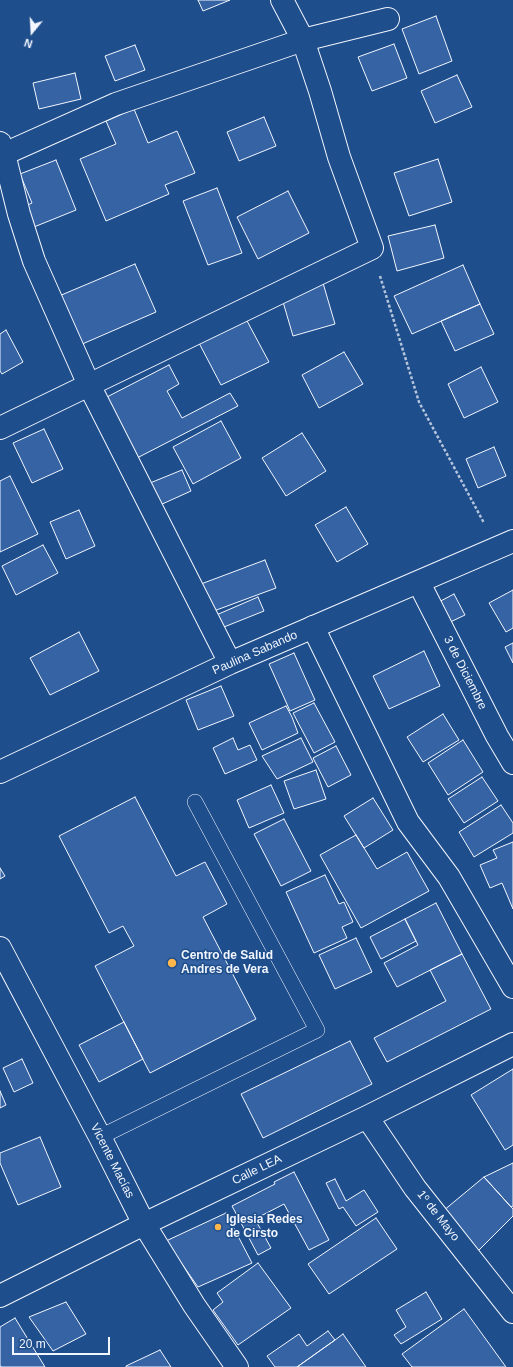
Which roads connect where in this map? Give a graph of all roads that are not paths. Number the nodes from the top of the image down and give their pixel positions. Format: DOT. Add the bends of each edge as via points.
graph roads {
  1 [pos="282,0"];
  2 [pos="388,19"];
  3 [pos="303,40"];
  4 [pos="2,149"];
  5 [pos="89,385"];
  6 [pos="0,428"];
  7 [pos="505,545"];
  8 [pos="419,582"];
  9 [pos="313,627"];
  10 [pos="230,663"];
  11 [pos="513,763"];
  12 [pos="0,772"];
  13 [pos="195,802"];
  14 [pos="0,948"];
  15 [pos="513,987"];
  16 [pos="513,1044"];
  17 [pos="367,1117"];
  18 [pos="100,1137"];
  19 [pos="144,1224"];
  20 [pos="0,1296"];
  21 [pos="513,1312"];
  22 [pos="237,1367"];
  1 -- 3 [label="street"];
  2 -- 3 [label="street"];
  3 -- 4 [label="street" via="116,104"];
  3 -- 5 [label="street" via="339,157 372,248"];
  4 -- 5 [label="street" via="34,261"];
  5 -- 6 [label="street"];
  5 -- 10 [label="street"];
  7 -- 8 [label="street, Paulina Sabando"];
  8 -- 9 [label="street, Paulina Sabando"];
  8 -- 11 [label="street, 3 de Diciembre"];
  9 -- 10 [label="street, Paulina Sabando"];
  9 -- 15 [label="street" via="408,822 449,877"];
  10 -- 12 [label="street, Paulina Sabando"];
  13 -- 18 [label="lane" via="317,1030"];
  14 -- 18 [label="street, Vicente Macías"];
  16 -- 17 [label="street, Calle LEA"];
  17 -- 19 [label="street, Calle LEA"];
  17 -- 21 [label="street, 1º de Mayo" via="415,1188"];
  18 -- 19 [label="street, Vicente Macías"];
  19 -- 20 [label="street, Calle LEA"];
  19 -- 22 [label="street, Vicente Macías"];
}
